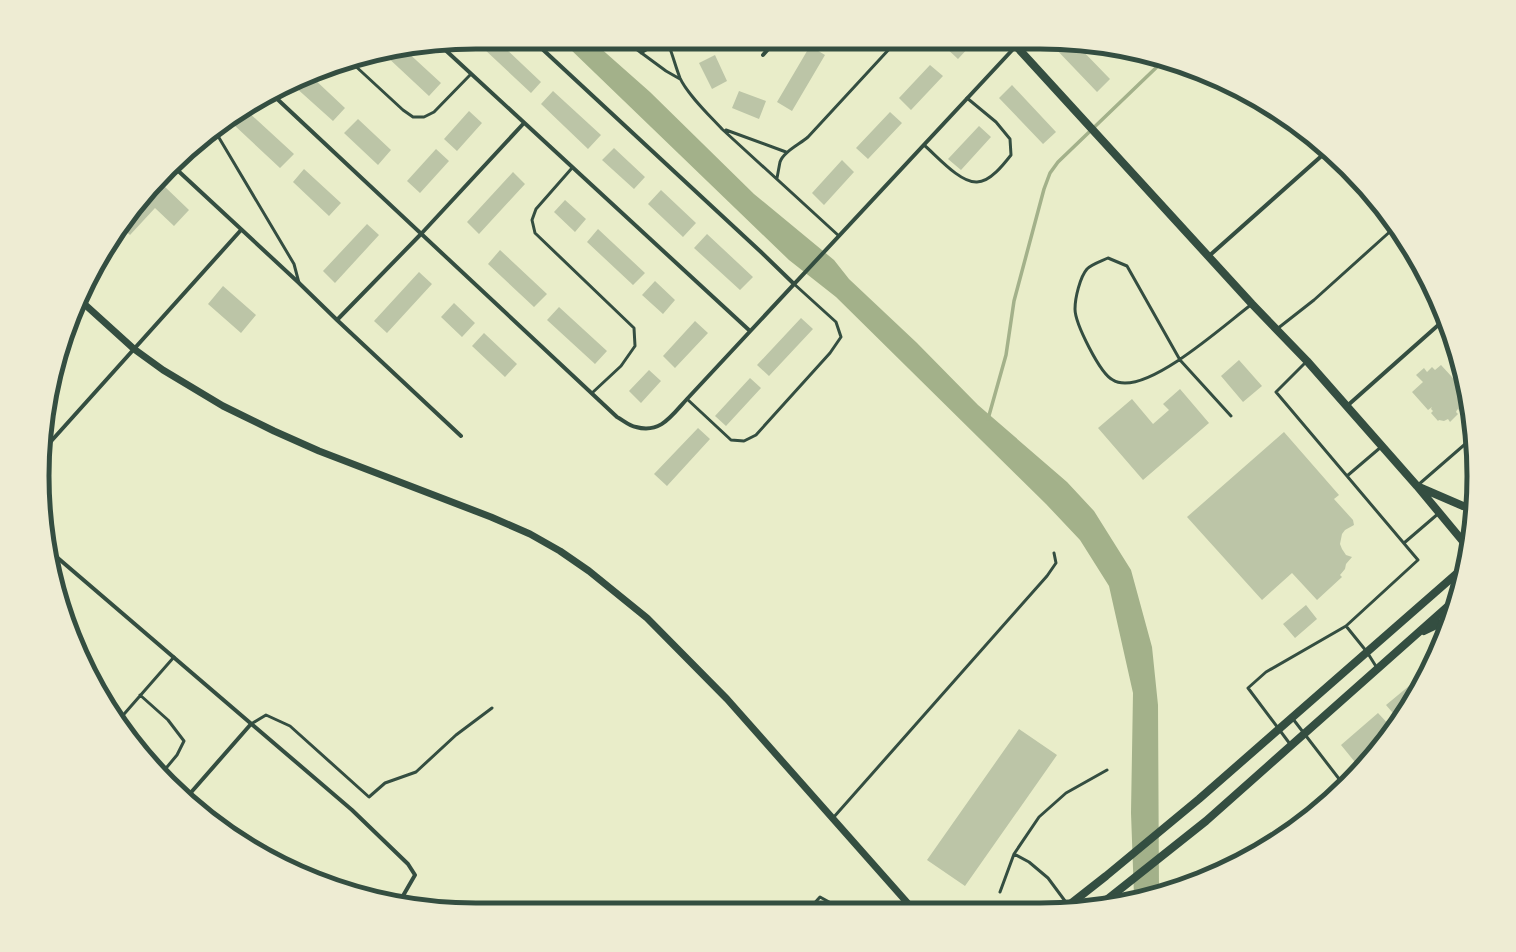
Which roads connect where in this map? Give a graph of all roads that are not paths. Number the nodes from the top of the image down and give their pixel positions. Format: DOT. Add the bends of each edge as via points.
graph roads {
  1 [pos="542,49"];
  2 [pos="636,49"];
  3 [pos="648,49"];
  4 [pos="670,49"];
  5 [pos="769,49"];
  6 [pos="889,49"];
  7 [pos="1013,49"];
  8 [pos="1019,49"];
  9 [pos="446,50"];
  10 [pos="641,53"];
  11 [pos="763,55"];
  12 [pos="355,67"];
  13 [pos="471,74"];
  14 [pos="680,79"];
  15 [pos="277,98"];
  16 [pos="967,98"];
  17 [pos="524,123"];
  18 [pos="722,129"];
  19 [pos="217,136"];
  20 [pos="924,145"];
  21 [pos="786,152"];
  22 [pos="1322,155"];
  23 [pos="572,168"];
  24 [pos="178,171"];
  25 [pos="777,178"];
  26 [pos="240,230"];
  27 [pos="1390,232"];
  28 [pos="421,234"];
  29 [pos="839,236"];
  30 [pos="1209,256"];
  31 [pos="300,283"];
  32 [pos="793,284"];
  33 [pos="1252,304"];
  34 [pos="85,305"];
  35 [pos="337,320"];
  36 [pos="1439,325"];
  37 [pos="1277,330"];
  38 [pos="750,331"];
  39 [pos="134,349"];
  40 [pos="1180,360"];
  41 [pos="1307,361"];
  42 [pos="592,393"];
  43 [pos="687,399"];
  44 [pos="1347,406"];
  45 [pos="1231,416"];
  46 [pos="461,436"];
  47 [pos="51,442"];
  48 [pos="1466,444"];
  49 [pos="1382,446"];
  50 [pos="1347,476"];
  51 [pos="1417,486"];
  52 [pos="1466,507"];
  53 [pos="1439,513"];
  54 [pos="1462,540"];
  55 [pos="1404,543"];
  56 [pos="1054,553"];
  57 [pos="57,557"];
  58 [pos="1455,575"];
  59 [pos="1445,608"];
  60 [pos="1440,623"];
  61 [pos="1346,626"];
  62 [pos="1416,634"];
  63 [pos="1367,652"];
  64 [pos="174,657"];
  65 [pos="1377,668"];
  66 [pos="140,695"];
  67 [pos="492,708"];
  68 [pos="123,715"];
  69 [pos="1291,718"];
  70 [pos="252,724"];
  71 [pos="1279,729"];
  72 [pos="1304,733"];
  73 [pos="1290,745"];
  74 [pos="165,769"];
  75 [pos="1107,770"];
  76 [pos="1340,780"];
  77 [pos="190,793"];
  78 [pos="833,818"];
  79 [pos="1014,854"];
  80 [pos="1000,892"];
  81 [pos="403,896"];
  82 [pos="1111,897"];
  83 [pos="1073,901"];
  84 [pos="1063,902"];
  85 [pos="815,903"];
  86 [pos="831,903"];
  87 [pos="908,903"];
  1 -- 32 [label="street"];
  2 -- 10 [label="lane"];
  3 -- 10 [label="lane"];
  4 -- 14 [label="lane"];
  5 -- 11 [label="street"];
  6 -- 21 [label="lane" via="808,136"];
  7 -- 16 [label="street"];
  8 -- 30 [label="main road"];
  9 -- 13 [label="street"];
  10 -- 14 [label="lane"];
  12 -- 13 [label="lane" via="413,117 424,117 434,112"];
  13 -- 17 [label="street"];
  14 -- 18 [label="lane"];
  15 -- 28 [label="street"];
  16 -- 20 [label="street"];
  16 -- 20 [label="lane" via="996,122 1010,139 1011,155 1001,168 979,182 968,181"];
  17 -- 23 [label="street"];
  17 -- 28 [label="street"];
  18 -- 21 [label="lane"];
  18 -- 25 [label="lane"];
  19 -- 31 [label="lane" via="294,264"];
  20 -- 29 [label="street"];
  21 -- 25 [label="lane" via="780,161"];
  22 -- 30 [label="street"];
  23 -- 38 [label="street"];
  23 -- 42 [label="lane" via="536,209 532,220 535,233 634,328 635,346 621,366"];
  24 -- 26 [label="street"];
  25 -- 29 [label="lane"];
  26 -- 31 [label="street"];
  26 -- 39 [label="street"];
  27 -- 37 [label="lane"];
  28 -- 35 [label="street"];
  28 -- 42 [label="street"];
  29 -- 32 [label="street"];
  30 -- 33 [label="main road"];
  31 -- 35 [label="street"];
  32 -- 38 [label="street"];
  32 -- 43 [label="lane" via="836,322 841,336 830,353 756,435 744,441 731,440"];
  33 -- 37 [label="main road"];
  33 -- 40 [label="lane"];
  34 -- 39 [label="street"];
  35 -- 46 [label="street"];
  36 -- 44 [label="street"];
  37 -- 41 [label="main road"];
  38 -- 43 [label="street"];
  39 -- 47 [label="street"];
  39 -- 78 [label="street" via="189,387 274,432 490,517 530,534 560,551 647,618 685,655"];
  40 -- 40 [label="lane" via="1127,266 1108,258 1087,269 1079,284 1075,310 1079,325 1103,371 1113,380 1125,383 1147,379"];
  40 -- 45 [label="lane"];
  41 -- 44 [label="main road"];
  41 -- 50 [label="lane" via="1276,392"];
  42 -- 43 [label="street" via="617,417 635,427 650,430 664,423"];
  44 -- 49 [label="main road"];
  48 -- 51 [label="lane"];
  49 -- 50 [label="lane"];
  49 -- 51 [label="main road"];
  50 -- 55 [label="lane"];
  51 -- 52 [label="main road"];
  51 -- 53 [label="main road"];
  53 -- 54 [label="main road"];
  53 -- 55 [label="lane"];
  55 -- 61 [label="lane" via="1418,560"];
  56 -- 78 [label="lane" via="1056,563 1047,576"];
  57 -- 64 [label="street"];
  58 -- 63 [label="main road"];
  59 -- 62 [label="main road"];
  60 -- 62 [label="main road"];
  61 -- 63 [label="lane"];
  61 -- 71 [label="lane" via="1266,672 1248,688"];
  62 -- 65 [label="main road"];
  63 -- 65 [label="lane"];
  63 -- 69 [label="main road"];
  64 -- 66 [label="lane"];
  64 -- 70 [label="street"];
  65 -- 72 [label="main road"];
  66 -- 68 [label="lane"];
  66 -- 74 [label="lane" via="168,720 184,741"];
  67 -- 70 [label="lane" via="456,735 416,772 385,783 369,796 290,726 266,715"];
  69 -- 71 [label="main road"];
  69 -- 72 [label="lane"];
  70 -- 77 [label="street"];
  70 -- 81 [label="street" via="352,810 408,864 415,875"];
  71 -- 73 [label="lane"];
  71 -- 83 [label="main road" via="1200,799"];
  72 -- 73 [label="main road"];
  72 -- 76 [label="lane"];
  73 -- 82 [label="main road" via="1206,821"];
  75 -- 79 [label="lane" via="1066,793 1039,817"];
  78 -- 87 [label="street"];
  79 -- 80 [label="lane"];
  79 -- 84 [label="lane" via="1029,862 1048,878"];
  85 -- 86 [label="lane" via="820,897"];
}
